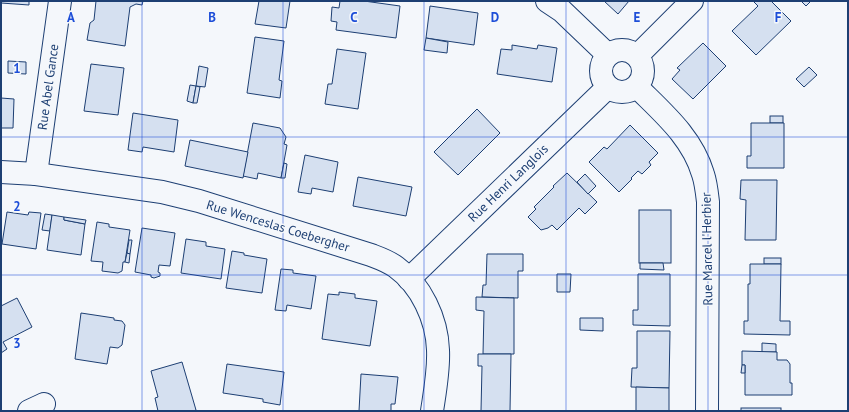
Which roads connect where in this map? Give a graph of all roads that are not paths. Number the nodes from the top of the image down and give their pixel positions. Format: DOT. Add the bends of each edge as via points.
graph roads {
  1 [pos="60,1"];
  2 [pos="547,1"];
  3 [pos="692,1"];
  4 [pos="608,55"];
  5 [pos="637,56"];
  6 [pos="608,87"];
  7 [pos="637,87"];
  8 [pos="1,172"];
  9 [pos="36,174"];
  10 [pos="408,279"];
  11 [pos="432,411"];
  12 [pos="707,411"];
  1 -- 9 [label="street, Rue Abel Gance"];
  2 -- 4 [label="street" via="562,11"];
  3 -- 5 [label="street"];
  4 -- 5 [label="street" via="623,50"];
  4 -- 6 [label="street" via="600,71"];
  5 -- 7 [label="street" via="643,70"];
  6 -- 7 [label="street" via="622,93"];
  6 -- 10 [label="street, Rue Henri Langlois"];
  7 -- 12 [label="street, Rue Marcel l'Herbier" via="680,131 693,150 704,175 708,202"];
  8 -- 9 [label="street, Rue Wenceslas Coebergher"];
  9 -- 10 [label="street, Rue Wenceslas Coebergher" via="162,192 199,202 380,258"];
  10 -- 11 [label="street, Rue Wenceslas Coebergher" via="426,304 437,339 437,368"];
}
